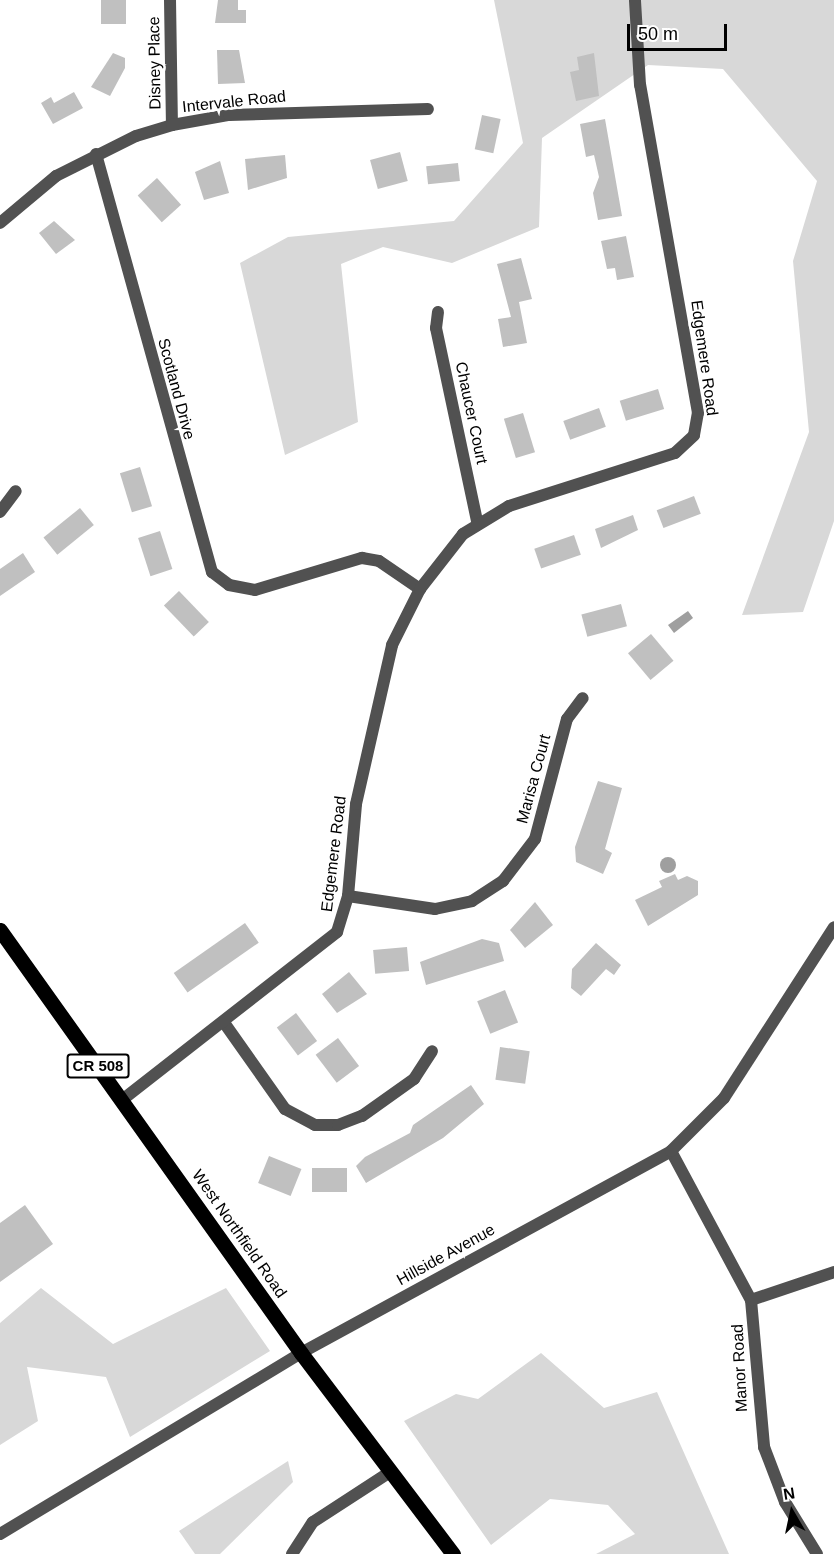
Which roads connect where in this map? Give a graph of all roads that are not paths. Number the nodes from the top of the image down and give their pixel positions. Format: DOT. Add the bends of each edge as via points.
graph roads {
  1 [pos="170,0"];
  2 [pos="635,0"];
  3 [pos="428,109"];
  4 [pos="172,125"];
  5 [pos="96,154"];
  6 [pos="0,223"];
  7 [pos="438,312"];
  8 [pos="16,491"];
  9 [pos="0,512"];
  10 [pos="477,521"];
  11 [pos="420,589"];
  12 [pos="584,698"];
  13 [pos="348,896"];
  14 [pos="834,927"];
  15 [pos="0,930"];
  16 [pos="225,1024"];
  17 [pos="432,1051"];
  18 [pos="122,1100"];
  19 [pos="671,1151"];
  20 [pos="834,1272"];
  21 [pos="751,1300"];
  22 [pos="301,1353"];
  23 [pos="390,1472"];
  24 [pos="0,1534"];
  25 [pos="292,1554"];
  26 [pos="453,1554"];
  27 [pos="817,1554"];
  1 -- 4 [label="street, Disney Place"];
  2 -- 10 [label="street, Edgemere Road" via="640,85 697,426 675,453"];
  3 -- 4 [label="street, Intervale Road" via="241,114"];
  4 -- 5 [label="street, Intervale Road"];
  5 -- 6 [label="street, Intervale Road" via="56,176"];
  5 -- 11 [label="street, Scotland Drive" via="206,563 229,585 268,588 362,558 379,561"];
  7 -- 10 [label="street, Chaucer Court" via="436,328"];
  8 -- 9 [label="street"];
  10 -- 11 [label="street, Edgemere Road"];
  11 -- 13 [label="street, Edgemere Road" via="392,645 380,687 356,804"];
  12 -- 13 [label="street, Marisa Court" via="567,719 535,839 503,881 471,901 435,909"];
  13 -- 16 [label="street, Edgemere Road" via="329,943"];
  14 -- 19 [label="street, Hillside Avenue" via="724,1098"];
  15 -- 18 [label="main road, West Northfield Road / CR 508"];
  16 -- 17 [label="street" via="285,1108 315,1125 338,1125 362,1116 414,1079"];
  16 -- 18 [label="street, Edgemere Road"];
  18 -- 22 [label="main road, West Northfield Road / CR 508"];
  19 -- 21 [label="street, Manor Road"];
  19 -- 22 [label="street, Hillside Avenue"];
  20 -- 21 [label="street"];
  21 -- 27 [label="street, Manor Road" via="764,1447 785,1502"];
  22 -- 23 [label="main road, West Northfield Road / CR 508"];
  22 -- 24 [label="street, Hillside Avenue"];
  23 -- 25 [label="street" via="313,1522"];
  23 -- 26 [label="main road, West Northfield Road / CR 508"];
}
